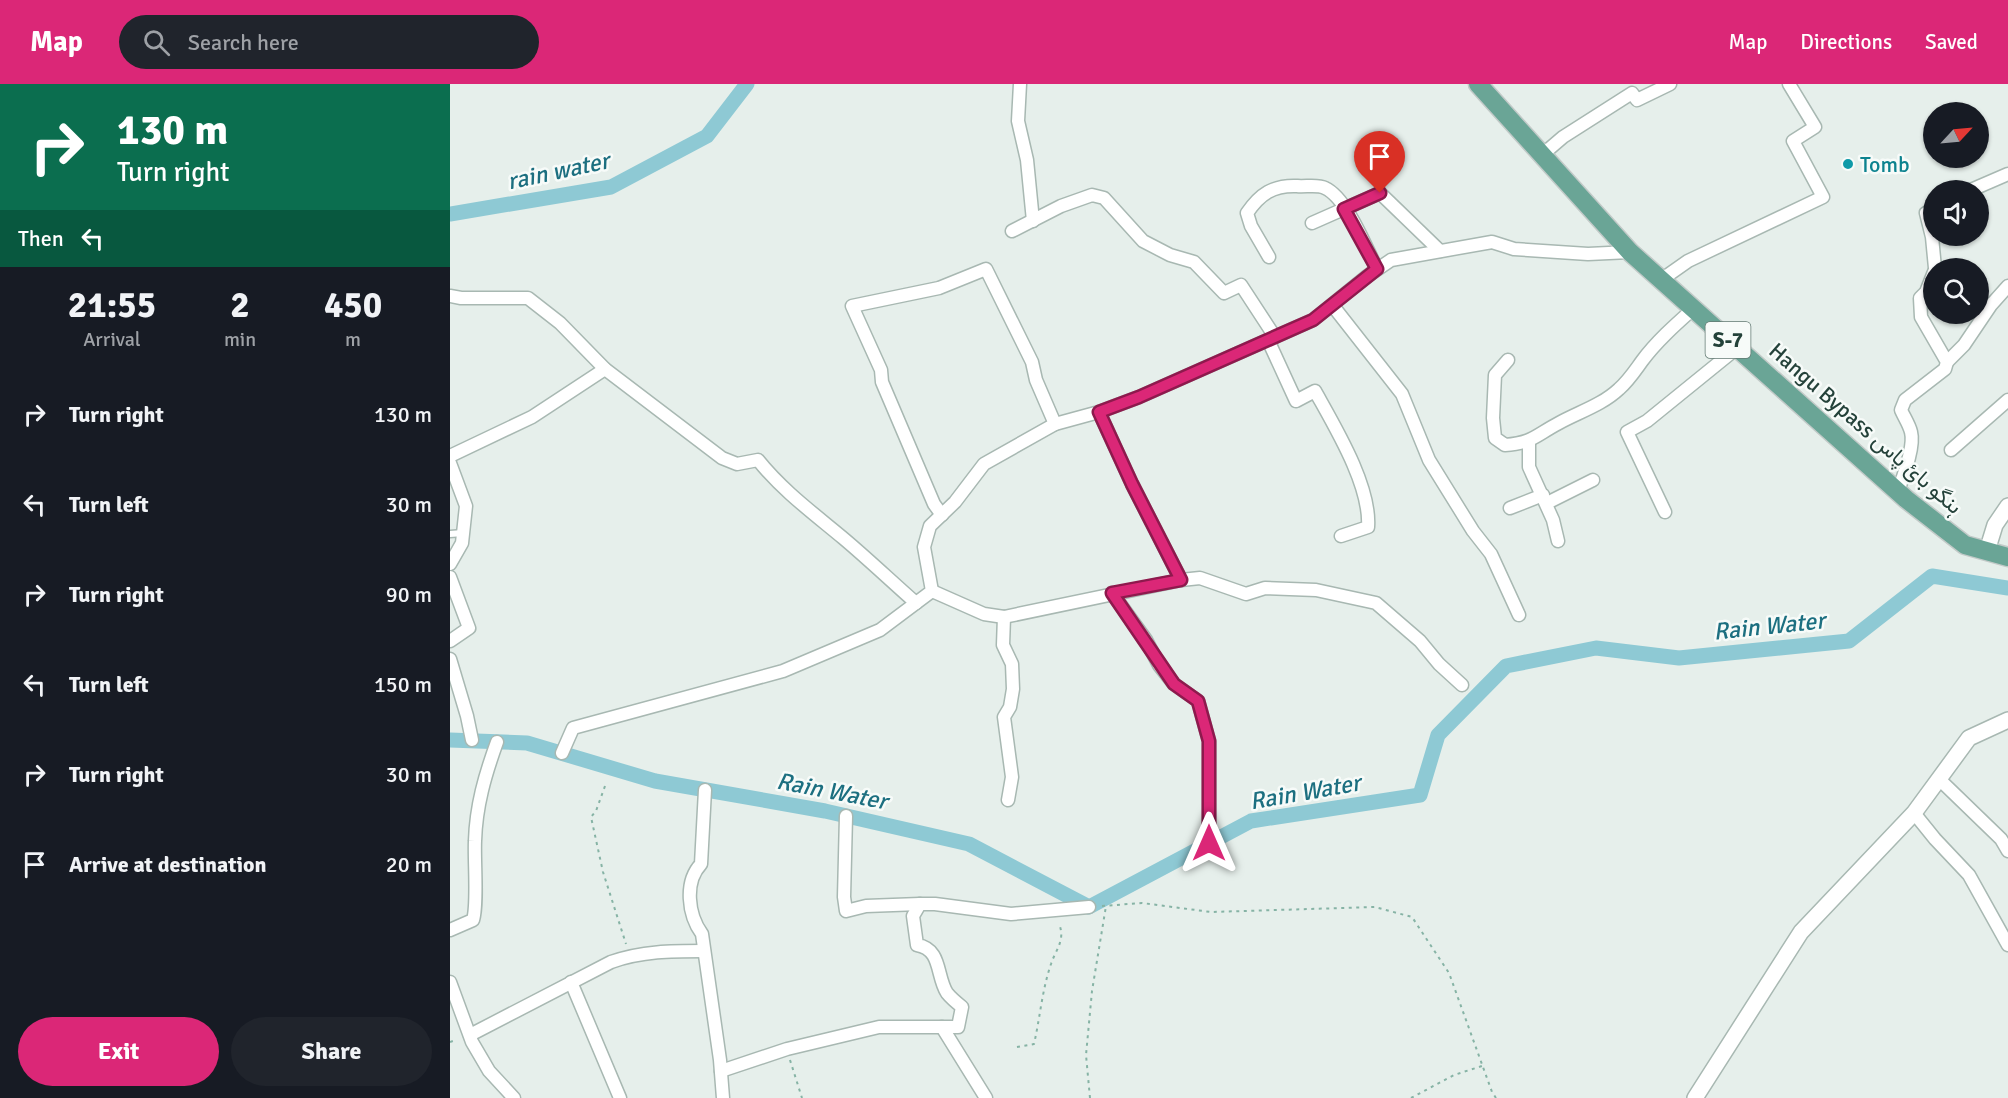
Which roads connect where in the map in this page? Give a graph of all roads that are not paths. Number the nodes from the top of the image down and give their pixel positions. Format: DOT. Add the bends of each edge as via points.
graph roads {
  1 [pos="1020,84"];
  2 [pos="1478,84"];
  3 [pos="1670,84"];
  4 [pos="1789,84"];
  5 [pos="1542,155"];
  6 [pos="2008,174"];
  7 [pos="1989,182"];
  8 [pos="1344,209"];
  9 [pos="1033,221"];
  10 [pos="1312,223"];
  11 [pos="1012,231"];
  12 [pos="1440,251"];
  13 [pos="1630,252"];
  14 [pos="1269,257"];
  15 [pos="1377,269"];
  16 [pos="1661,280"];
  17 [pos="2008,286"];
  18 [pos="1923,295"];
  19 [pos="450,296"];
  20 [pos="1333,306"];
  21 [pos="1693,309"];
  22 [pos="1923,320"];
  23 [pos="1925,324"];
  24 [pos="1271,339"];
  25 [pos="1737,348"];
  26 [pos="1508,360"];
  27 [pos="1947,362"];
  28 [pos="605,369"];
  29 [pos="2008,400"];
  30 [pos="1099,412"];
  31 [pos="1055,424"];
  32 [pos="1529,442"];
  33 [pos="1951,450"];
  34 [pos="450,456"];
  35 [pos="450,463"];
  36 [pos="1593,480"];
  37 [pos="1898,491"];
  38 [pos="1545,499"];
  39 [pos="2008,506"];
  40 [pos="1510,508"];
  41 [pos="1665,512"];
  42 [pos="942,514"];
  43 [pos="456,534"];
  44 [pos="1341,536"];
  45 [pos="1558,541"];
  46 [pos="1987,551"];
  47 [pos="2008,557"];
  48 [pos="450,564"];
  49 [pos="450,577"];
  50 [pos="1181,580"];
  51 [pos="932,591"];
  52 [pos="1112,593"];
  53 [pos="916,603"];
  54 [pos="1519,615"];
  55 [pos="1004,617"];
  56 [pos="450,641"];
  57 [pos="450,659"];
  58 [pos="1462,685"];
  59 [pos="2008,720"];
  60 [pos="472,740"];
  61 [pos="497,742"];
  62 [pos="562,753"];
  63 [pos="1939,780"];
  64 [pos="705,790"];
  65 [pos="1008,800"];
  66 [pos="1914,813"];
  67 [pos="846,816"];
  68 [pos="1209,843"];
  69 [pos="2008,851"];
  70 [pos="920,904"];
  71 [pos="1089,907"];
  72 [pos="450,930"];
  73 [pos="2008,945"];
  74 [pos="704,951"];
  75 [pos="450,982"];
  76 [pos="571,982"];
  77 [pos="942,1027"];
  78 [pos="470,1035"];
  79 [pos="721,1071"];
  80 [pos="514,1098"];
  81 [pos="620,1098"];
  82 [pos="723,1098"];
  83 [pos="986,1098"];
  84 [pos="1695,1098"];
  1 -- 9 [label="street" via="1018,121 1027,160"];
  2 -- 5 [label="main road, Hangu Bypass ہنگو بائ پاس / S-7"];
  3 -- 5 [label="street" via="1637,100 1632,93"];
  4 -- 16 [label="street" via="1815,127 1793,141 1823,197 1688,261"];
  5 -- 13 [label="main road, Hangu Bypass ہنگو بائ پاس / S-7"];
  6 -- 7 [label="street"];
  8 -- 10 [label="street"];
  8 -- 12 [label="street" via="1380,193"];
  8 -- 14 [label="street" via="1338,198 1323,187 1283,186 1268,190 1247,213"];
  8 -- 15 [label="street"];
  9 -- 11 [label="street"];
  9 -- 24 [label="street" via="1092,195 1104,198 1143,241 1194,262 1224,293 1241,285"];
  12 -- 13 [label="street" via="1492,242 1514,249 1577,254"];
  12 -- 15 [label="street" via="1391,260"];
  13 -- 16 [label="main road, Hangu Bypass ہنگو بائ پاس / S-7"];
  15 -- 20 [label="street"];
  16 -- 21 [label="main road, Hangu Bypass ہنگو بائ پاس / S-7"];
  17 -- 27 [label="street"];
  18 -- 22 [label="street"];
  19 -- 28 [label="street" via="528,298 560,323"];
  20 -- 24 [label="street"];
  20 -- 54 [label="street" via="1402,394 1429,460 1491,554"];
  21 -- 25 [label="main road, Hangu Bypass ہنگو بائ پاس / S-7"];
  21 -- 32 [label="street" via="1617,392"];
  23 -- 27 [label="street"];
  24 -- 30 [label="street"];
  24 -- 44 [label="street" via="1296,401 1315,391 1347,447 1369,513 1368,527"];
  25 -- 37 [label="main road, Hangu Bypass ہنگو بائ پاس / S-7"];
  25 -- 41 [label="street" via="1647,421 1627,432"];
  26 -- 32 [label="street" via="1495,375 1495,438 1505,445"];
  27 -- 37 [label="street" via="1945,369 1905,400 1901,410 1912,438"];
  28 -- 34 [label="street" via="532,417"];
  28 -- 53 [label="street" via="722,458 737,464 758,460 806,509"];
  29 -- 33 [label="street"];
  30 -- 31 [label="street"];
  30 -- 50 [label="street"];
  31 -- 42 [label="street" via="984,464"];
  31 -- 42 [label="street" via="1032,362 986,270 939,288 852,306 934,504"];
  32 -- 38 [label="street" via="1530,467"];
  35 -- 43 [label="street" via="466,506"];
  36 -- 38 [label="street"];
  37 -- 46 [label="main road, Hangu Bypass ہنگو بائ پاس / S-7" via="1965,545"];
  38 -- 40 [label="street"];
  38 -- 45 [label="street"];
  39 -- 46 [label="street" via="1995,525"];
  42 -- 51 [label="street" via="930,526 924,547"];
  43 -- 48 [label="street" via="462,543"];
  46 -- 47 [label="main road, Hangu Bypass ہنگو بائ پاس / S-7"];
  49 -- 56 [label="street" via="470,628"];
  50 -- 52 [label="street"];
  50 -- 58 [label="street" via="1200,578 1246,594 1265,588 1316,590 1376,603"];
  51 -- 53 [label="street"];
  51 -- 55 [label="street" via="984,614"];
  52 -- 55 [label="street"];
  52 -- 68 [label="street" via="1174,684 1198,701 1209,741"];
  53 -- 62 [label="street" via="880,630 783,671 573,728"];
  55 -- 65 [label="street" via="1003,645 1012,664 1013,688 1011,707 1004,717 1012,777"];
  57 -- 60 [label="street"];
  59 -- 63 [label="street" via="1969,738"];
  61 -- 72 [label="street" via="477,807 475,913 473,920"];
  63 -- 66 [label="street"];
  63 -- 69 [label="street" via="2001,839"];
  64 -- 74 [label="street" via="701,864 694,871 690,897"];
  66 -- 73 [label="street" via="1969,875"];
  66 -- 84 [label="street" via="1801,932"];
  67 -- 70 [label="street" via="846,911 866,906"];
  70 -- 71 [label="street" via="1011,914"];
  70 -- 77 [label="street" via="913,916 917,945 936,957 947,993 962,1007 958,1027"];
  74 -- 76 [label="street" via="630,956"];
  74 -- 79 [label="street"];
  75 -- 78 [label="street"];
  76 -- 78 [label="street"];
  76 -- 81 [label="street"];
  77 -- 79 [label="street" via="879,1027 787,1049"];
  77 -- 83 [label="street"];
  78 -- 80 [label="street" via="489,1071"];
  79 -- 82 [label="street"];
}
